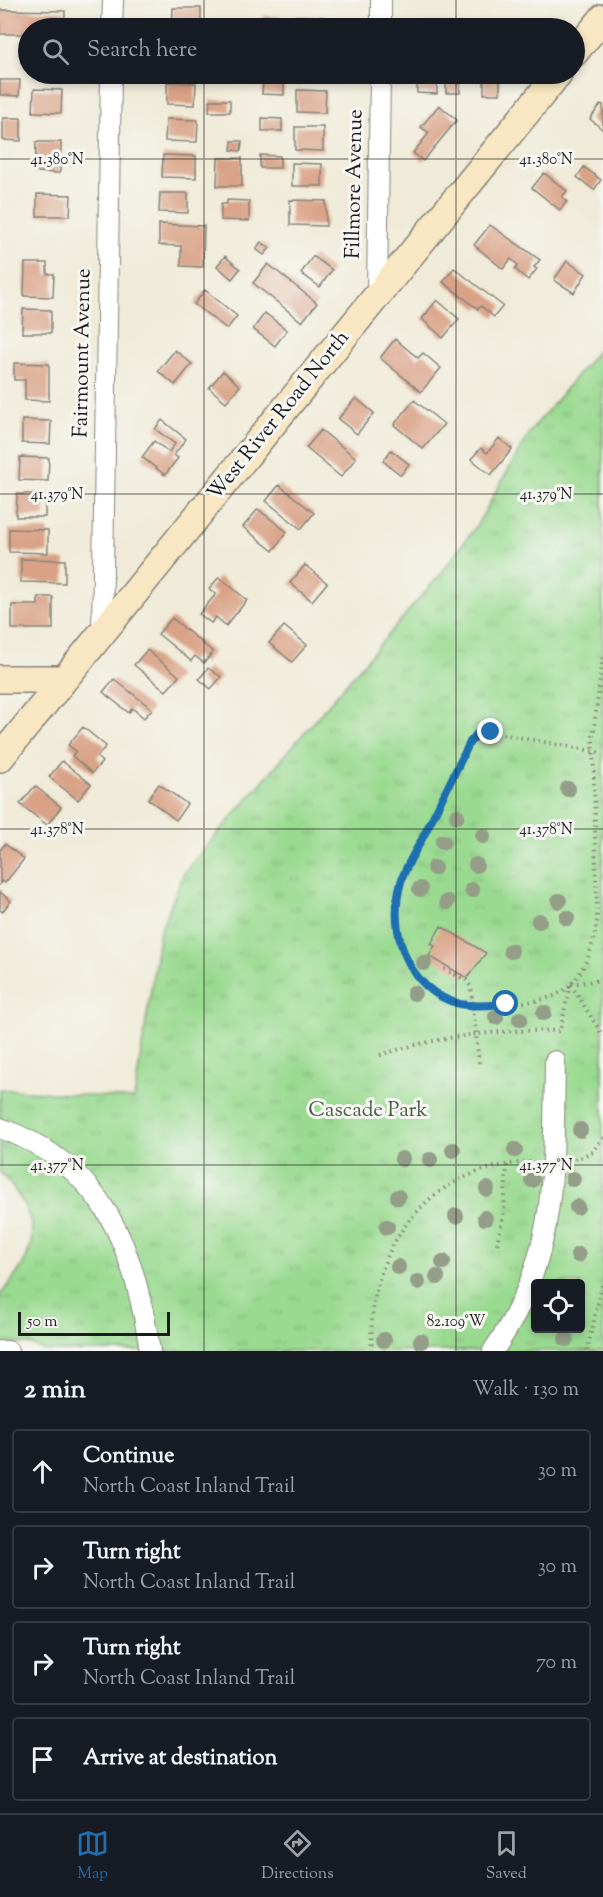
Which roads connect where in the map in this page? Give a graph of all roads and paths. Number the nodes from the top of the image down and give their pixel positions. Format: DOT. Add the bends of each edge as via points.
graph roads {
  1 [pos="113,0"];
  2 [pos="381,0"];
  3 [pos="112,18"];
  4 [pos="381,18"];
  5 [pos="603,18"];
  6 [pos="585,40"];
  7 [pos="111,84"];
  8 [pos="380,84"];
  9 [pos="550,84"];
  10 [pos="377,295"];
  11 [pos="102,633"];
  12 [pos="603,655"];
  13 [pos="0,679"];
  14 [pos="64,679"];
  15 [pos="603,753"];
  16 [pos="0,758"];
  17 [pos="444,969"];
  18 [pos="603,980"];
  19 [pos="570,984"];
  20 [pos="472,1006"];
  21 [pos="475,1032"];
  22 [pos="603,1036"];
  23 [pos="380,1055"];
  24 [pos="555,1061"];
  25 [pos="479,1063"];
  26 [pos="0,1128"];
  27 [pos="603,1137"];
  28 [pos="553,1162"];
  29 [pos="507,1164"];
  30 [pos="497,1244"];
  31 [pos="603,1281"];
  32 [pos="0,1351"];
  33 [pos="8,1351"];
  34 [pos="150,1351"];
  35 [pos="372,1351"];
  36 [pos="493,1351"];
  37 [pos="587,1351"];
  1 -- 3 [label="street"];
  2 -- 4 [label="street"];
  5 -- 6 [label="street"];
  7 -- 11 [label="street, Fairmount Avenue"];
  8 -- 10 [label="street, Fillmore Avenue"];
  9 -- 10 [label="street, West River Road North"];
  10 -- 11 [label="street, West River Road North"];
  11 -- 14 [label="street, West River Road North"];
  12 -- 19 [label="path" via="593,736 597,919 592,945"];
  13 -- 14 [label="street"];
  14 -- 16 [label="street, West River Road North"];
  15 -- 20 [label="path, bridge" via="491,732 477,734 470,742 405,870 396,903 399,937 413,972 442,996"];
  17 -- 20 [label="path" via="469,984"];
  18 -- 19 [label="path"];
  19 -- 20 [label="path" via="558,994 537,1000"];
  19 -- 21 [label="path" via="560,1031"];
  19 -- 22 [label="path"];
  20 -- 21 [label="path"];
  21 -- 23 [label="path"];
  21 -- 25 [label="path"];
  24 -- 28 [label="street"];
  26 -- 34 [label="street" via="62,1161 103,1203 132,1264"];
  27 -- 28 [label="path" via="585,1157"];
  28 -- 29 [label="path"];
  28 -- 36 [label="street" via="549,1218 535,1274 519,1310"];
  29 -- 30 [label="path"];
  29 -- 35 [label="path" via="484,1169 448,1187 427,1202 403,1228 378,1275 371,1316"];
  31 -- 37 [label="path"];
  32 -- 33 [label="street"];
}
